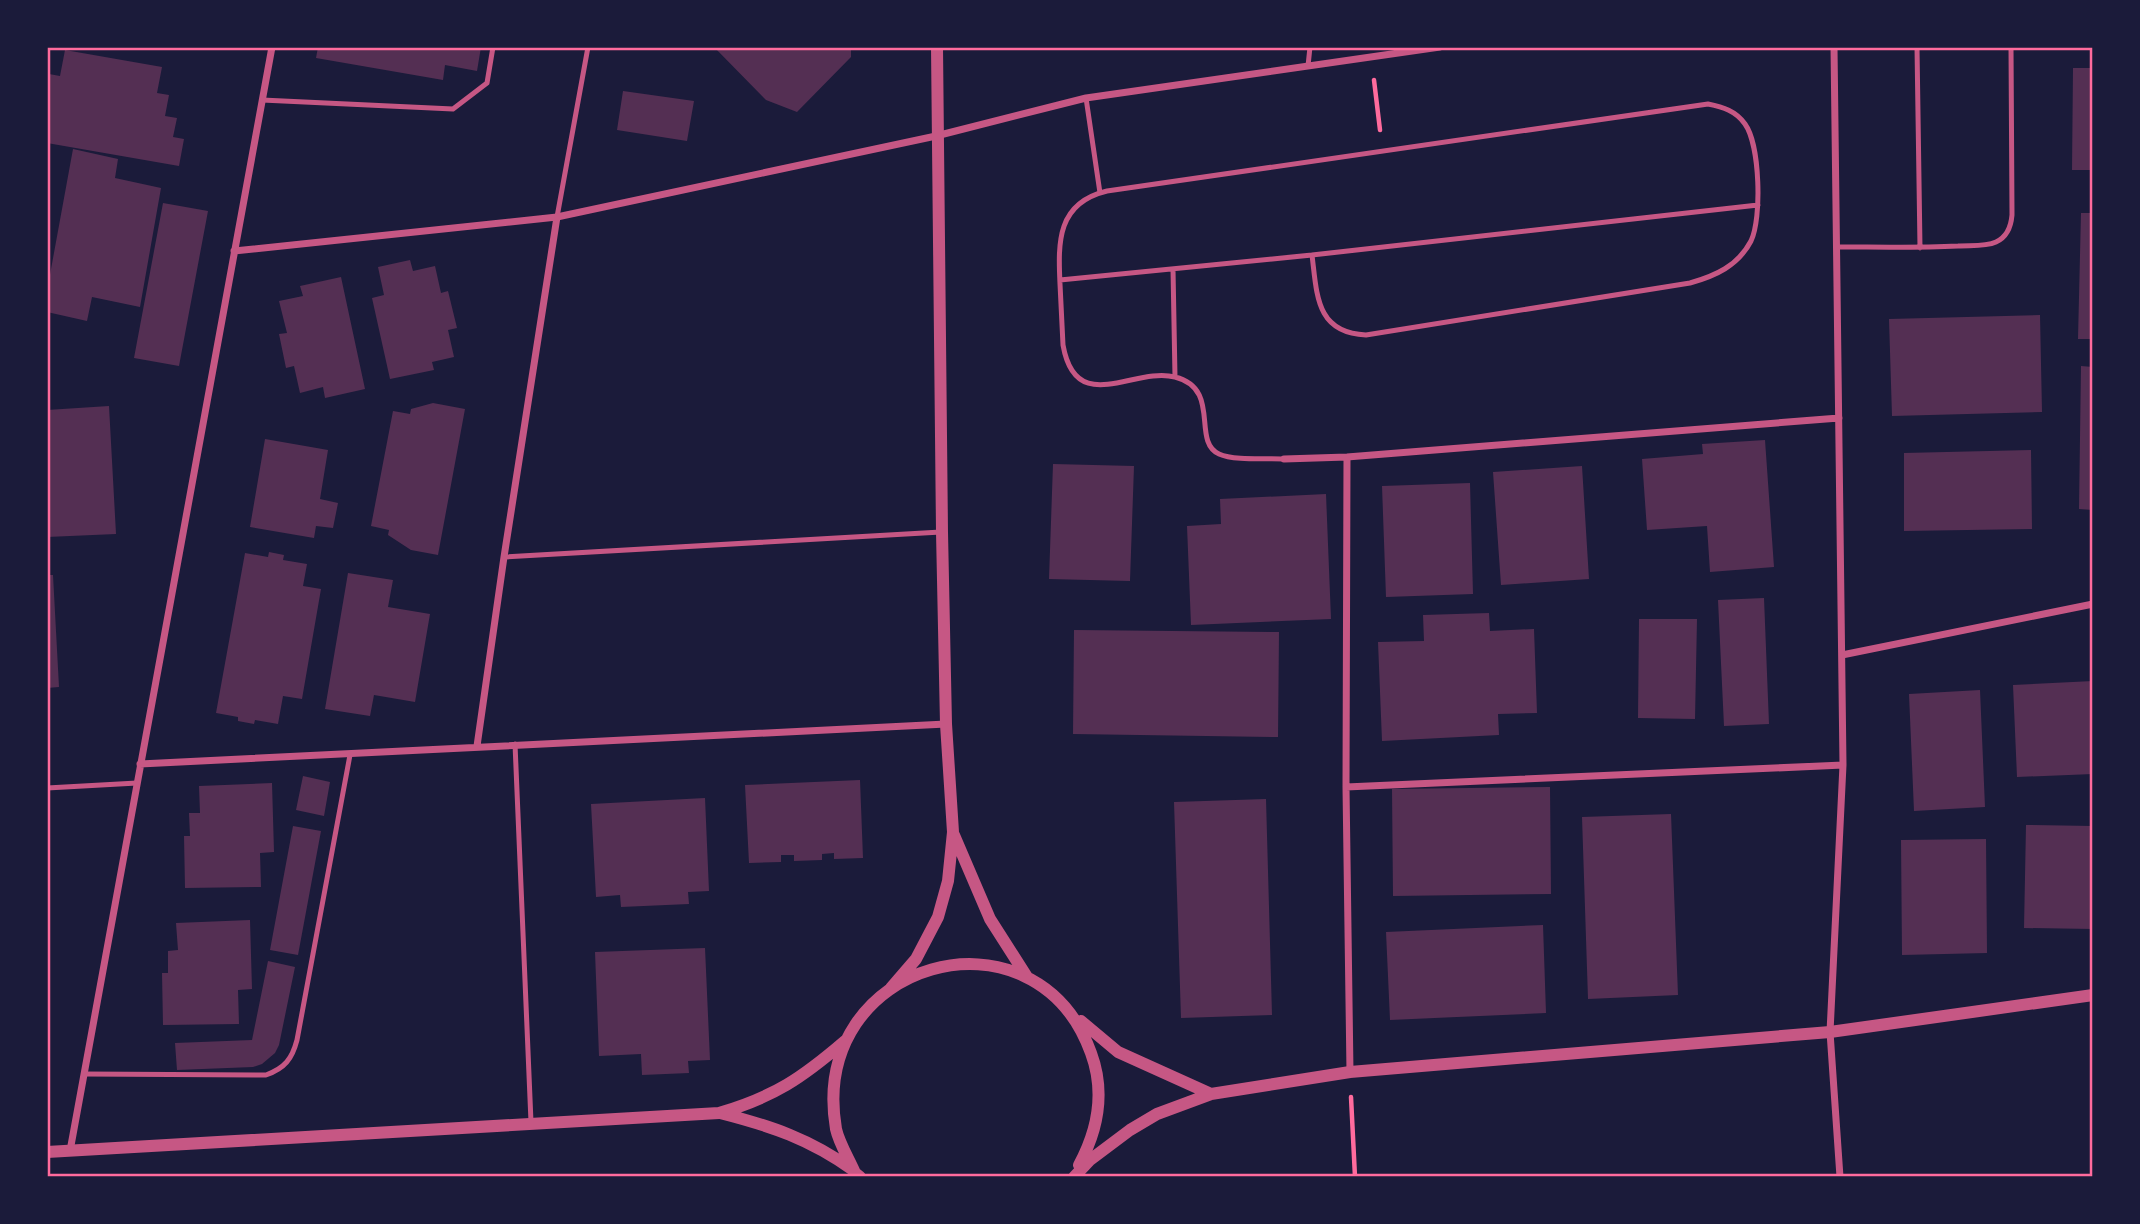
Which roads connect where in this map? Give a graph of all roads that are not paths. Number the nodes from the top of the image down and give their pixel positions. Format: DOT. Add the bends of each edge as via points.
graph roads {
  1 [pos="272,47"];
  2 [pos="493,47"];
  3 [pos="588,47"];
  4 [pos="937,47"];
  5 [pos="1310,47"];
  6 [pos="1440,47"];
  7 [pos="1834,47"];
  8 [pos="1917,47"];
  9 [pos="2011,47"];
  10 [pos="1308,66"];
  11 [pos="1086,98"];
  12 [pos="262,100"];
  13 [pos="936,136"];
  14 [pos="1100,193"];
  15 [pos="1758,205"];
  16 [pos="557,216"];
  17 [pos="1837,247"];
  18 [pos="1920,248"];
  19 [pos="234,251"];
  20 [pos="1311,255"];
  21 [pos="1173,269"];
  22 [pos="1060,280"];
  23 [pos="1175,377"];
  24 [pos="1839,418"];
  25 [pos="1347,457"];
  26 [pos="1284,459"];
  27 [pos="942,532"];
  28 [pos="504,557"];
  29 [pos="2093,604"];
  30 [pos="1842,655"];
  31 [pos="946,724"];
  32 [pos="515,744"];
  33 [pos="477,746"];
  34 [pos="350,755"];
  35 [pos="140,764"];
  36 [pos="1843,765"];
  37 [pos="137,783"];
  38 [pos="1346,787"];
  39 [pos="47,788"];
  40 [pos="953,832"];
  41 [pos="1027,977"];
  42 [pos="891,988"];
  43 [pos="2093,995"];
  44 [pos="1059,1000"];
  45 [pos="1830,1032"];
  46 [pos="845,1041"];
  47 [pos="1350,1072"];
  48 [pos="84,1074"];
  49 [pos="1211,1094"];
  50 [pos="719,1113"];
  51 [pos="531,1124"];
  52 [pos="69,1151"];
  53 [pos="47,1152"];
  54 [pos="858,1175"];
  55 [pos="1073,1177"];
  56 [pos="1840,1177"];
  1 -- 12 [label="street"];
  2 -- 12 [label="lane" via="487,83 453,109"];
  3 -- 16 [label="lane"];
  4 -- 13 [label="street"];
  5 -- 10 [label="lane"];
  6 -- 10 [label="street"];
  7 -- 17 [label="street"];
  8 -- 18 [label="lane"];
  9 -- 18 [label="lane" via="2011,226 1996,242 1986,245"];
  10 -- 11 [label="street"];
  11 -- 13 [label="street"];
  11 -- 14 [label="lane"];
  12 -- 19 [label="street"];
  13 -- 16 [label="street"];
  13 -- 27 [label="street"];
  14 -- 15 [label="lane" via="1708,104 1730,110 1746,126 1752,139"];
  14 -- 22 [label="lane" via="1071,213 1063,228 1058,245"];
  15 -- 20 [label="lane"];
  15 -- 20 [label="lane" via="1750,241 1735,262 1715,276 1366,335 1338,329 1323,312"];
  16 -- 19 [label="street"];
  16 -- 28 [label="street"];
  17 -- 18 [label="lane"];
  17 -- 24 [label="street"];
  19 -- 35 [label="street"];
  20 -- 21 [label="lane"];
  21 -- 22 [label="lane"];
  21 -- 23 [label="lane"];
  22 -- 23 [label="lane" via="1063,345 1073,372 1098,385"];
  23 -- 26 [label="lane" via="1194,387 1201,397 1213,451 1223,456"];
  24 -- 25 [label="street"];
  24 -- 30 [label="street"];
  25 -- 26 [label="street"];
  25 -- 38 [label="street"];
  27 -- 28 [label="lane"];
  27 -- 31 [label="street"];
  28 -- 33 [label="street"];
  29 -- 30 [label="street"];
  30 -- 36 [label="street"];
  31 -- 32 [label="street"];
  31 -- 40 [label="street"];
  32 -- 33 [label="street"];
  32 -- 51 [label="lane"];
  33 -- 34 [label="street"];
  34 -- 35 [label="street"];
  34 -- 48 [label="lane" via="297,1040 288,1062 266,1075"];
  35 -- 37 [label="street"];
  36 -- 38 [label="street"];
  36 -- 45 [label="street"];
  37 -- 39 [label="lane"];
  37 -- 48 [label="street"];
  38 -- 47 [label="street"];
  40 -- 41 [label="street" via="990,919"];
  40 -- 42 [label="street" via="948,881 938,916 916,959"];
  41 -- 42 [label="street" via="988,964 947,964 908,976"];
  41 -- 44 [label="street"];
  42 -- 46 [label="street" via="871,1003"];
  43 -- 45 [label="street"];
  44 -- 49 [label="street" via="1118,1052"];
  44 -- 55 [label="street" via="1083,1031 1097,1068 1100,1107 1090,1145"];
  45 -- 47 [label="street"];
  45 -- 56 [label="street"];
  46 -- 50 [label="street" via="793,1083 754,1103"];
  46 -- 54 [label="street" via="833,1085 837,1131"];
  47 -- 49 [label="street"];
  48 -- 52 [label="street"];
  49 -- 55 [label="street" via="1157,1114 1130,1130"];
  50 -- 51 [label="street"];
  50 -- 54 [label="street" via="803,1139"];
  51 -- 52 [label="street"];
  52 -- 53 [label="street"];
}
